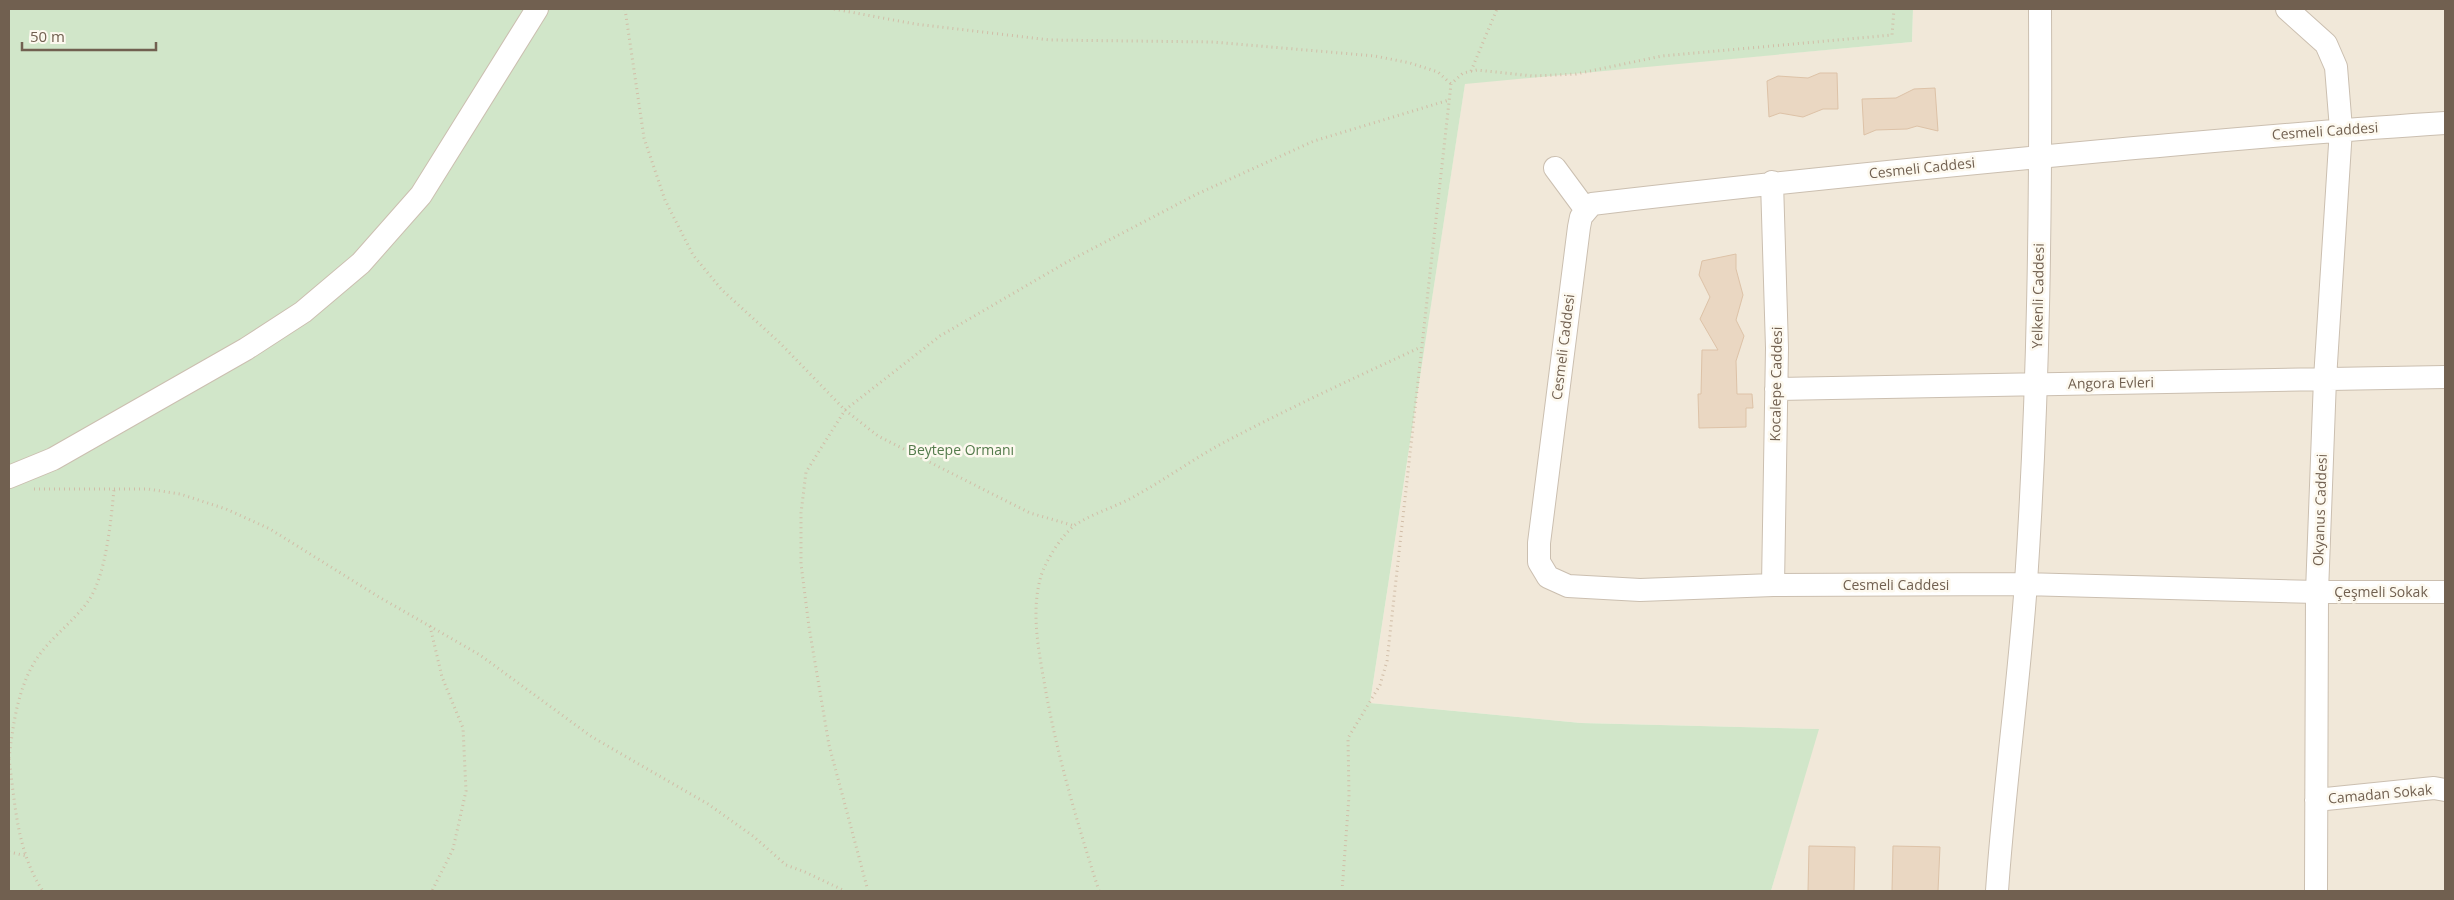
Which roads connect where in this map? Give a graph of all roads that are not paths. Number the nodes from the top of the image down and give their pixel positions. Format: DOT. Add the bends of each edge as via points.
graph roads {
  1 [pos="537,9"];
  2 [pos="2040,9"];
  3 [pos="2287,9"];
  4 [pos="2445,123"];
  5 [pos="2342,129"];
  6 [pos="2041,157"];
  7 [pos="1555,168"];
  8 [pos="1772,182"];
  9 [pos="1586,210"];
  10 [pos="2445,377"];
  11 [pos="2325,379"];
  12 [pos="2037,384"];
  13 [pos="1776,389"];
  14 [pos="9,477"];
  15 [pos="2026,584"];
  16 [pos="1773,585"];
  17 [pos="2317,592"];
  18 [pos="2445,592"];
  19 [pos="2445,790"];
  20 [pos="2316,800"];
  21 [pos="1997,891"];
  22 [pos="2316,891"];
  1 -- 14 [label="street" via="421,195 361,263 303,312 246,349 53,460"];
  2 -- 6 [label="street, Yelkenli Caddesi"];
  3 -- 5 [label="street, Okyanus Caddesi" via="2326,44 2336,67"];
  4 -- 5 [label="street, Cesmeli Caddesi"];
  5 -- 6 [label="street, Cesmeli Caddesi"];
  5 -- 11 [label="street, Okyanus Caddesi"];
  6 -- 8 [label="street, Cesmeli Caddesi"];
  6 -- 12 [label="street, Yelkenli Caddesi"];
  7 -- 9 [label="street"];
  8 -- 9 [label="street, Cesmeli Caddesi" via="1592,204"];
  8 -- 13 [label="street, Kocalepe Caddesi"];
  9 -- 16 [label="street, Cesmeli Caddesi" via="1581,218 1577,243 1539,562 1548,577 1568,586 1640,590"];
  10 -- 11 [label="street, Angora Evleri"];
  11 -- 12 [label="street, Angora Evleri"];
  11 -- 17 [label="street, Okyanus Caddesi"];
  12 -- 13 [label="street, Angora Evleri"];
  12 -- 15 [label="street, Yelkenli Caddesi"];
  13 -- 16 [label="street, Kocalepe Caddesi"];
  15 -- 16 [label="street, Cesmeli Caddesi"];
  15 -- 17 [label="street, Cesmeli Caddesi"];
  15 -- 21 [label="street, Yelkenli Caddesi"];
  17 -- 18 [label="street, Çeşmeli Sokak"];
  17 -- 20 [label="street, Okyanus Caddesi"];
  19 -- 20 [label="street, Camadan Sokak" via="2434,788"];
  20 -- 22 [label="street, Okyanus Caddesi"];
}
